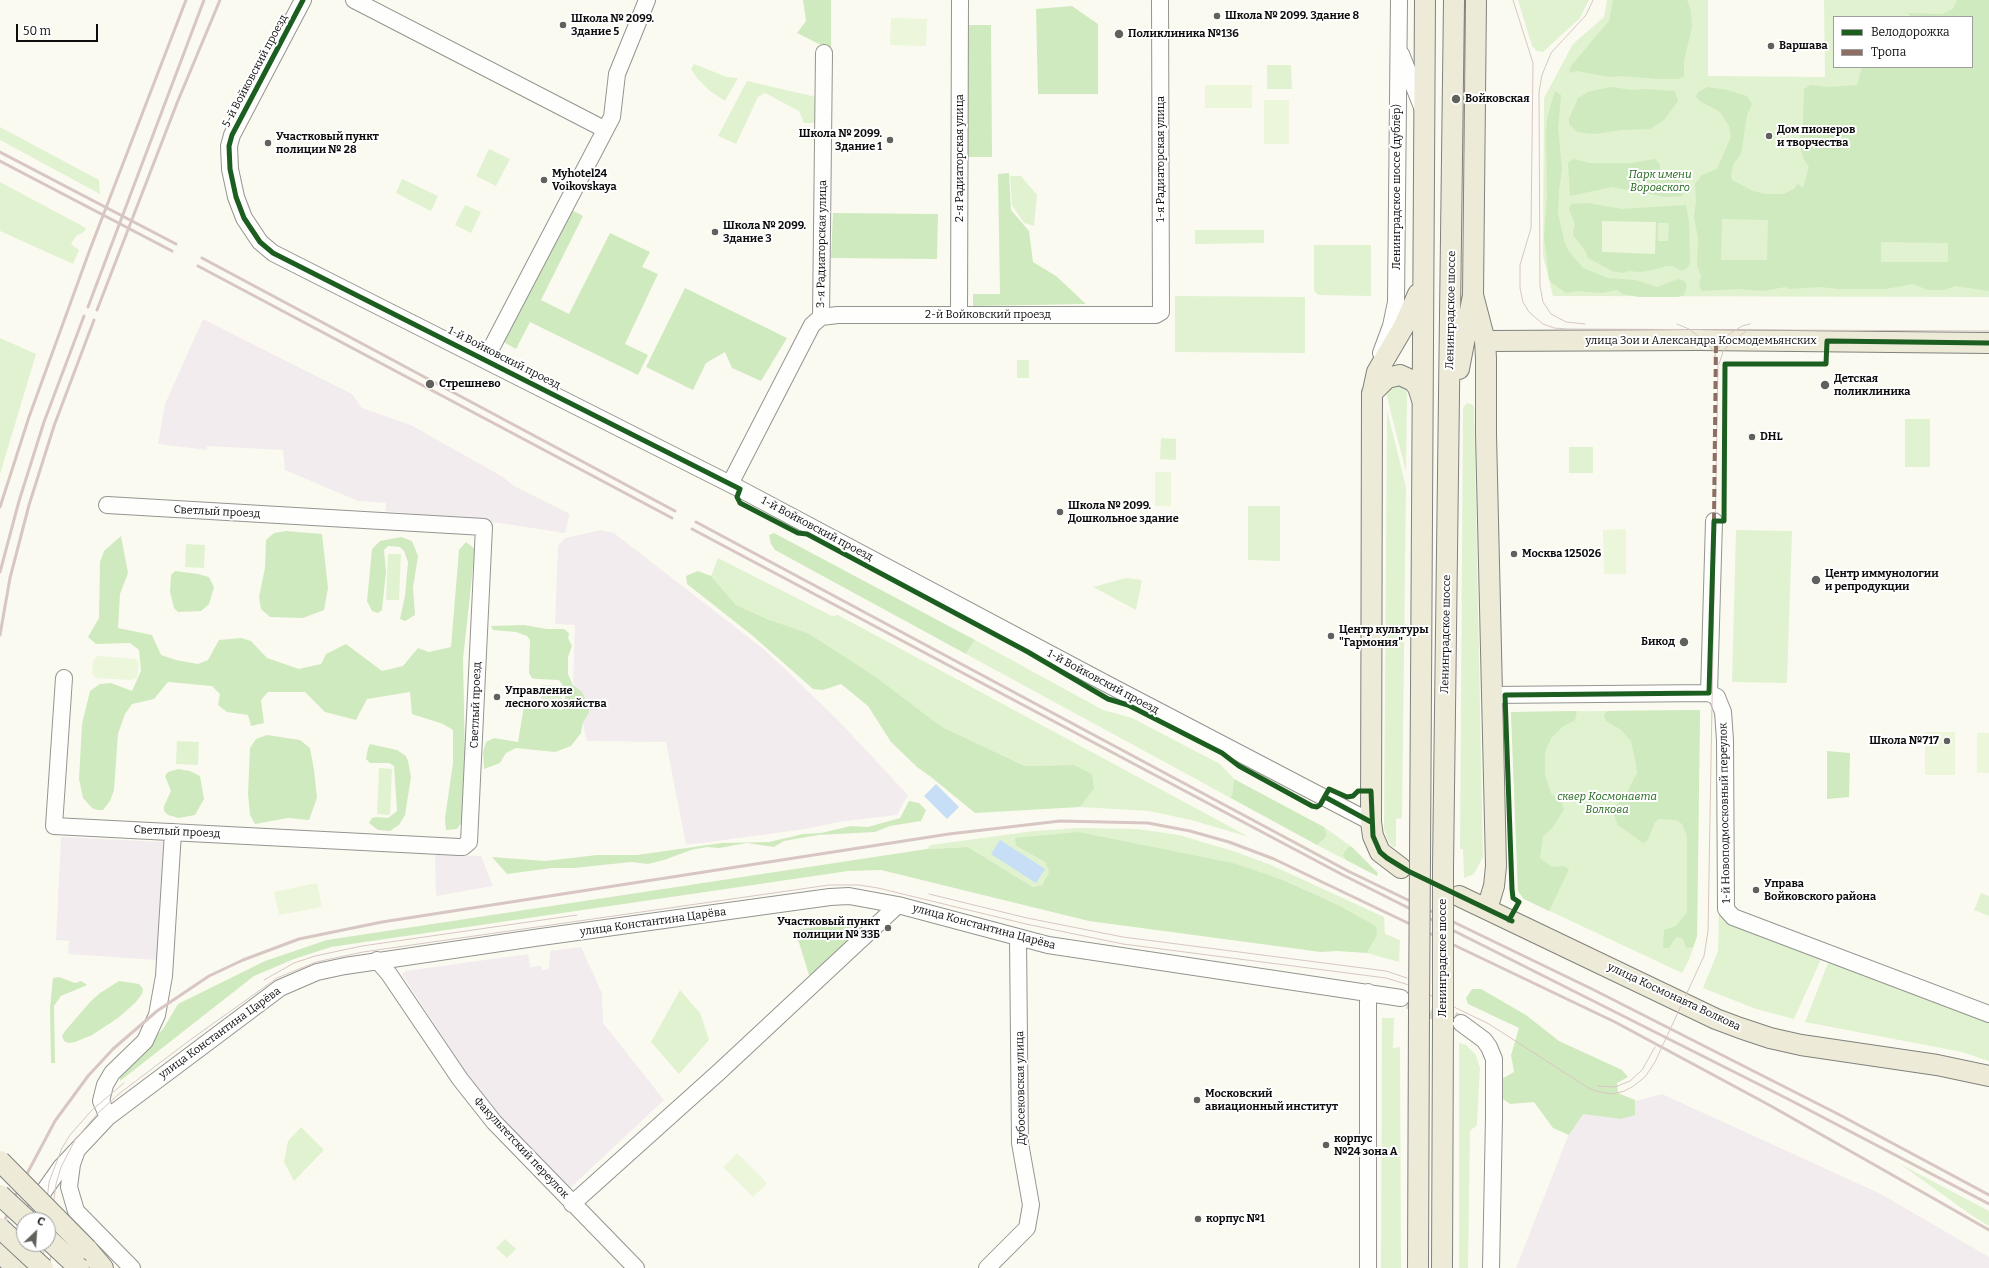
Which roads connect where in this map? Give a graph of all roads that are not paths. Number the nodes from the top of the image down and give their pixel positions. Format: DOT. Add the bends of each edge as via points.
graph roads {
  1 [pos="303,0"];
  2 [pos="354,0"];
  3 [pos="647,0"];
  4 [pos="960,0"];
  5 [pos="1160,0"];
  6 [pos="1399,0"];
  7 [pos="1425,0"];
  8 [pos="1454,0"];
  9 [pos="1476,0"];
  10 [pos="1399,45"];
  11 [pos="824,53"];
  12 [pos="1424,111"];
  13 [pos="604,129"];
  14 [pos="260,242"];
  15 [pos="1422,274"];
  16 [pos="1472,295"];
  17 [pos="960,315"];
  18 [pos="1156,315"];
  19 [pos="821,317"];
  20 [pos="1485,341"];
  21 [pos="1989,343"];
  22 [pos="485,360"];
  23 [pos="1377,372"];
  24 [pos="1457,382"];
  25 [pos="1485,392"];
  26 [pos="1372,393"];
  27 [pos="1422,400"];
  28 [pos="1450,408"];
  29 [pos="730,484"];
  30 [pos="107,505"];
  31 [pos="1714,521"];
  32 [pos="64,678"];
  33 [pos="1709,693"];
  34 [pos="1491,695"];
  35 [pos="1371,822"];
  36 [pos="172,832"];
  37 [pos="1401,868"];
  38 [pos="1459,896"];
  39 [pos="898,905"];
  40 [pos="1486,909"];
  41 [pos="1018,938"];
  42 [pos="377,960"];
  43 [pos="1368,992"];
  44 [pos="1401,998"];
  45 [pos="1989,1014"];
  46 [pos="1452,1023"];
  47 [pos="1989,1076"];
  48 [pos="108,1117"];
  49 [pos="81,1144"];
  50 [pos="0,1162"];
  51 [pos="0,1195"];
  52 [pos="572,1204"];
  53 [pos="76,1211"];
  54 [pos="18,1212"];
  55 [pos="34,1212"];
  56 [pos="39,1212"];
  57 [pos="0,1228"];
  58 [pos="56,1246"];
  59 [pos="0,1252"];
  60 [pos="26,1252"];
  61 [pos="17,1268"];
  62 [pos="25,1268"];
  63 [pos="43,1268"];
  64 [pos="79,1268"];
  65 [pos="103,1268"];
  66 [pos="132,1268"];
  67 [pos="636,1268"];
  68 [pos="987,1268"];
  69 [pos="1368,1268"];
  70 [pos="1418,1268"];
  71 [pos="1442,1268"];
  72 [pos="1491,1268"];
  1 -- 14 [label="street, 5-й Войковский проезд" via="241,117 229,146 230,169 236,197 244,218"];
  2 -- 13 [label="street"];
  3 -- 13 [label="street" via="617,74 612,117"];
  4 -- 17 [label="street, 2-я Радиаторская улица"];
  5 -- 18 [label="street, 1-я Радиаторская улица" via="1161,312"];
  6 -- 10 [label="street, Ленинградское шоссе (дублёр)"];
  7 -- 12 [label="main road"];
  8 -- 28 [label="main road, Ленинградское шоссе"];
  9 -- 16 [label="main road"];
  10 -- 12 [label="street"];
  10 -- 23 [label="street, Ленинградское шоссе (дублёр)" via="1396,302"];
  11 -- 19 [label="street, 3-я Радиаторская улица"];
  12 -- 15 [label="main road"];
  13 -- 22 [label="street"];
  14 -- 22 [label="street, 1-й Войковский проезд" via="273,253"];
  15 -- 23 [label="main road" via="1413,309"];
  15 -- 27 [label="main road"];
  16 -- 20 [label="main road"];
  16 -- 24 [label="main road"];
  17 -- 18 [label="street, 2-й Войковский проезд"];
  17 -- 19 [label="street, 2-й Войковский проезд"];
  19 -- 29 [label="street, 3-я Радиаторская улица" via="812,325"];
  20 -- 21 [label="main road, улица Зои и Александра Космодемьянских"];
  20 -- 25 [label="main road"];
  22 -- 29 [label="street, 1-й Войковский проезд"];
  23 -- 26 [label="main road"];
  24 -- 25 [label="main road" via="1462,376 1470,374 1478,379"];
  24 -- 28 [label="main road"];
  25 -- 34 [label="main road"];
  26 -- 27 [label="main road" via="1387,378 1400,375 1413,381"];
  26 -- 35 [label="main road"];
  27 -- 70 [label="main road, bridge"];
  28 -- 46 [label="main road, Ленинградское шоссе, bridge" via="1443,868"];
  29 -- 35 [label="street, 1-й Войковский проезд"];
  30 -- 36 [label="street, Светлый проезд" via="484,527 470,838 466,844 459,847"];
  31 -- 33 [label="street"];
  32 -- 36 [label="street, Светлый проезд" via="54,826"];
  33 -- 34 [label="street"];
  33 -- 45 [label="street, 1-й Новоподмосковный переулок" via="1717,697 1723,712 1726,909 1733,916"];
  34 -- 40 [label="main road" via="1496,866 1494,886"];
  35 -- 37 [label="main road" via="1373,836 1380,852"];
  36 -- 48 [label="street" via="164,976 157,1015 145,1041 112,1073 106,1085 100,1102"];
  38 -- 40 [label="main road, улица Космонавта Волкова"];
  39 -- 41 [label="street, улица Константина Царёва"];
  39 -- 42 [label="street, улица Константина Царёва" via="868,898 830,897"];
  39 -- 52 [label="street"];
  40 -- 47 [label="main road, улица Космонавта Волкова" via="1709,1016 1770,1038 1937,1064"];
  41 -- 43 [label="street, улица Константина Царёва" via="1073,949"];
  41 -- 68 [label="street, Дубосековская улица" via="1020,1143 1031,1205 1027,1228"];
  42 -- 48 [label="street, улица Константина Царёва" via="317,972 280,988"];
  42 -- 52 [label="street, Факультетский переулок" via="478,1102"];
  43 -- 44 [label="street, улица Константина Царёва"];
  43 -- 69 [label="street"];
  46 -- 71 [label="main road, Ленинградское шоссе"];
  46 -- 72 [label="street" via="1484,1040 1494,1059"];
  48 -- 49 [label="street, улица Константина Царёва"];
  49 -- 53 [label="street" via="75,1155 70,1176 70,1195"];
  49 -- 55 [label="street, улица Константина Царёва" via="49,1182"];
  50 -- 65 [label="main road, bridge"];
  51 -- 54 [label="main road, bridge"];
  52 -- 67 [label="street, Факультетский переулок"];
  53 -- 56 [label="street" via="53,1206"];
  53 -- 66 [label="street"];
  57 -- 63 [label="main road, bridge"];
  58 -- 64 [label="main road, bridge"];
  59 -- 61 [label="main road"];
  60 -- 62 [label="street"];
}
